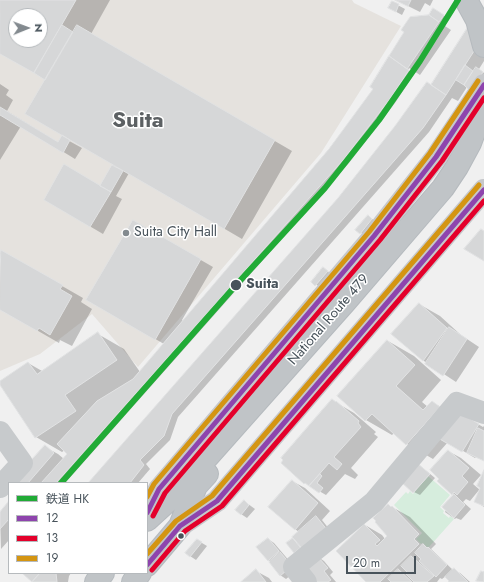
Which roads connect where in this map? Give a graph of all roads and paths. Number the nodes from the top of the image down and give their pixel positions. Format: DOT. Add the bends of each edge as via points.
graph roads {
  1 [pos="466,0"];
  2 [pos="484,46"];
  3 [pos="484,85"];
  4 [pos="484,101"];
  5 [pos="484,149"];
  6 [pos="484,190"];
  7 [pos="350,306"];
  8 [pos="484,413"];
  9 [pos="0,432"];
  10 [pos="0,487"];
  11 [pos="148,511"];
  12 [pos="148,519"];
  13 [pos="180,526"];
  14 [pos="148,564"];
  15 [pos="298,567"];
  16 [pos="102,574"];
  17 [pos="139,574"];
  18 [pos="96,582"];
  19 [pos="133,582"];
  1 -- 2 [label="highway" via="476,20"];
  3 -- 11 [label="main road" via="436,157 374,236 159,488"];
  4 -- 7 [label="highway, National Route 479" via="470,143 457,167"];
  5 -- 7 [label="highway, National Route 479" via="453,197"];
  6 -- 13 [label="main road" via="217,501"];
  7 -- 12 [label="highway, National Route 479" via="170,499"];
  7 -- 13 [label="highway, National Route 479" via="196,486"];
  8 -- 15 [label="street" via="457,403 374,502"];
  9 -- 10 [label="street" via="22,463"];
  13 -- 14 [label="highway, National Route 479"];
  16 -- 18 [label="highway"];
  17 -- 19 [label="highway"];
}
